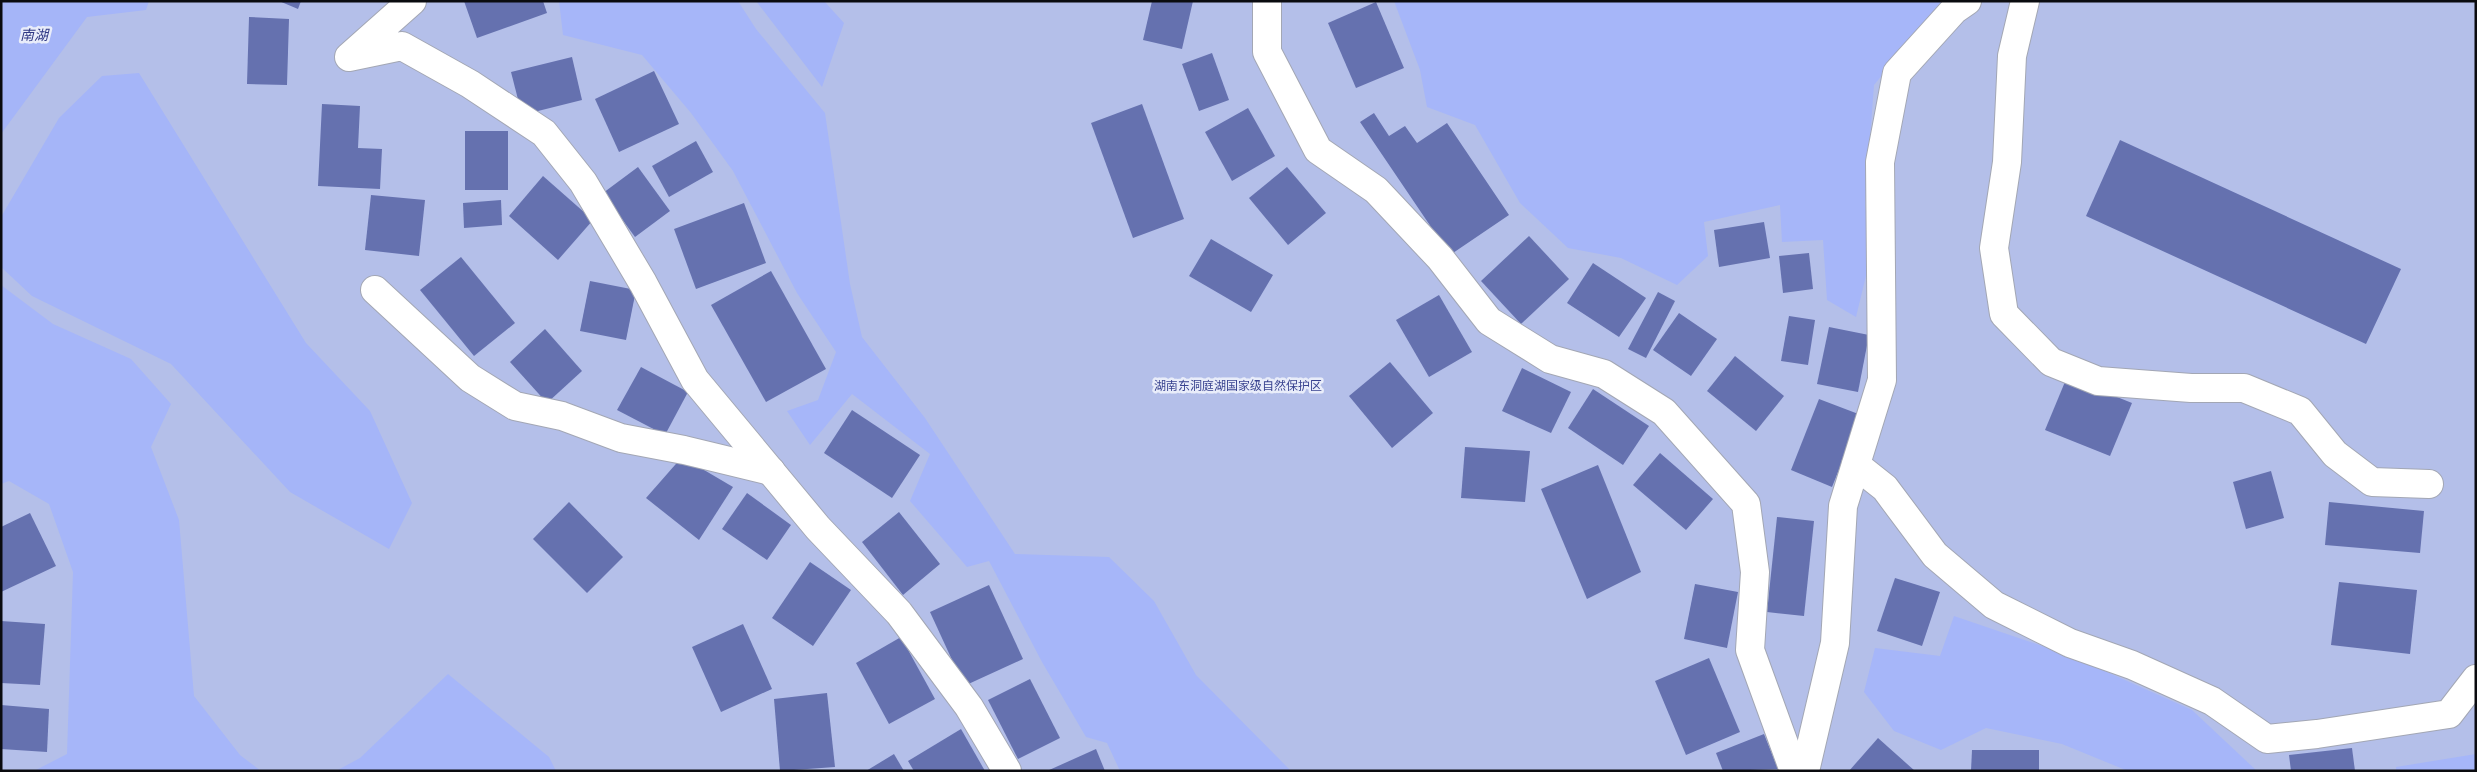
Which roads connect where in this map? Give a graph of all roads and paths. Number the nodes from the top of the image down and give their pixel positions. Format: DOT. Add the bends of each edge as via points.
graph roads {
  1 [pos="412,1"];
  2 [pos="1266,1"];
  3 [pos="1967,1"];
  4 [pos="2025,1"];
  5 [pos="375,290"];
  6 [pos="1856,465"];
  7 [pos="771,471"];
  8 [pos="2429,484"];
  9 [pos="2476,679"];
  10 [pos="1006,771"];
  11 [pos="1794,771"];
  12 [pos="1805,771"];
  1 -- 7 [label="street" via="349,57 402,46 470,84 544,133 583,182 695,380"];
  2 -- 11 [label="street" via="1267,52 1318,150 1376,190 1440,258 1489,320 1550,359 1604,374 1664,412 1746,504 1755,572 1750,650"];
  3 -- 6 [label="street" via="1954,10 1897,73 1880,162 1882,380"];
  4 -- 8 [label="street" via="2012,56 2007,162 1994,248 2004,314 2051,362 2058,365 2098,381 2191,388 2244,388 2300,411 2335,454 2372,482"];
  5 -- 7 [label="street" via="470,378 515,406 562,416 621,438"];
  6 -- 9 [label="street" via="1885,488 1935,555 1994,605 2070,642 2132,665 2212,701 2267,739 2449,714"];
  6 -- 12 [label="street" via="1843,506 1835,643"];
  7 -- 10 [label="street" via="818,528 899,613 969,707"];
}
